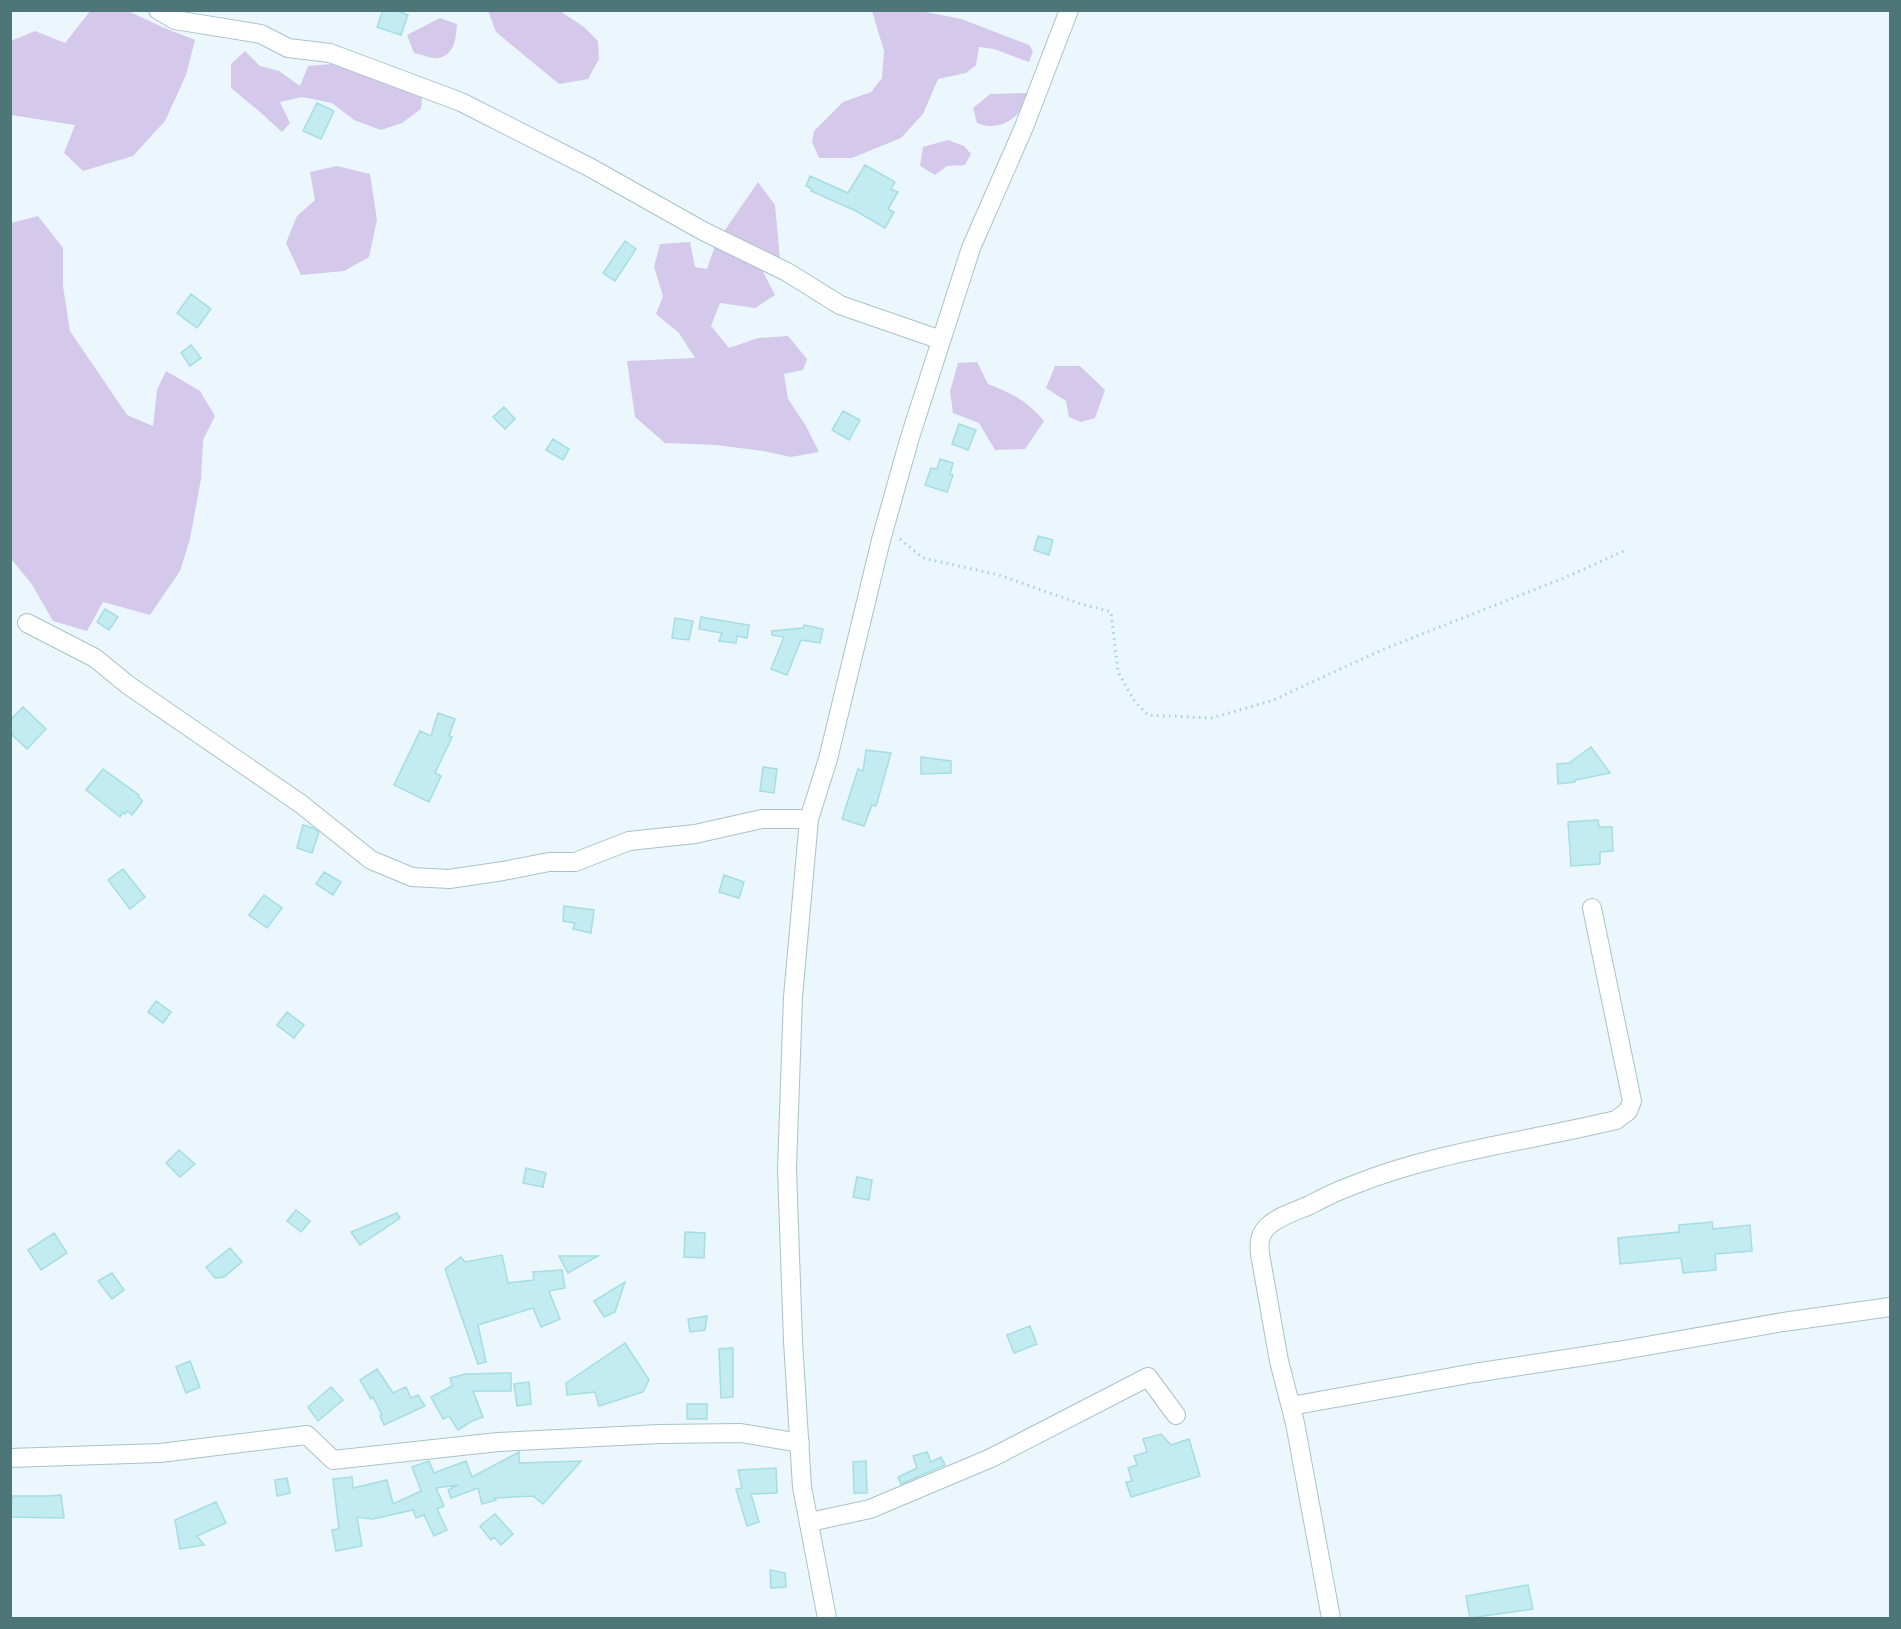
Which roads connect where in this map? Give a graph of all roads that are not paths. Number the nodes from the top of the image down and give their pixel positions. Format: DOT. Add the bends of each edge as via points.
graph roads {
  1 [pos="158,10"];
  2 [pos="1068,10"];
  3 [pos="941,340"];
  4 [pos="27,623"];
  5 [pos="809,819"];
  6 [pos="1592,908"];
  7 [pos="1890,1307"];
  8 [pos="1291,1406"];
  9 [pos="1176,1415"];
  10 [pos="800,1443"];
  11 [pos="10,1458"];
  12 [pos="810,1522"];
  13 [pos="827,1618"];
  14 [pos="1331,1618"];
  1 -- 3 [label="street" via="175,20 261,34 288,48 330,53 461,102 787,272 840,304"];
  2 -- 3 [label="street" via="1024,127 971,248"];
  3 -- 5 [label="street" via="885,526 828,759"];
  4 -- 5 [label="street" via="95,658 301,804 371,860 412,876 449,879 549,862 575,862 629,842 695,834 762,819"];
  5 -- 10 [label="street" via="793,997 787,1169"];
  6 -- 8 [label="street" via="1632,1101 1628,1111 1616,1120 1470,1151 1352,1185 1267,1227 1261,1235 1260,1254"];
  7 -- 8 [label="street"];
  8 -- 14 [label="street"];
  9 -- 12 [label="street" via="1148,1377 991,1458 870,1509"];
  10 -- 11 [label="street" via="741,1433 660,1434 498,1442 333,1460 307,1435 160,1453"];
  10 -- 12 [label="street" via="802,1487"];
  12 -- 13 [label="street"];
}
